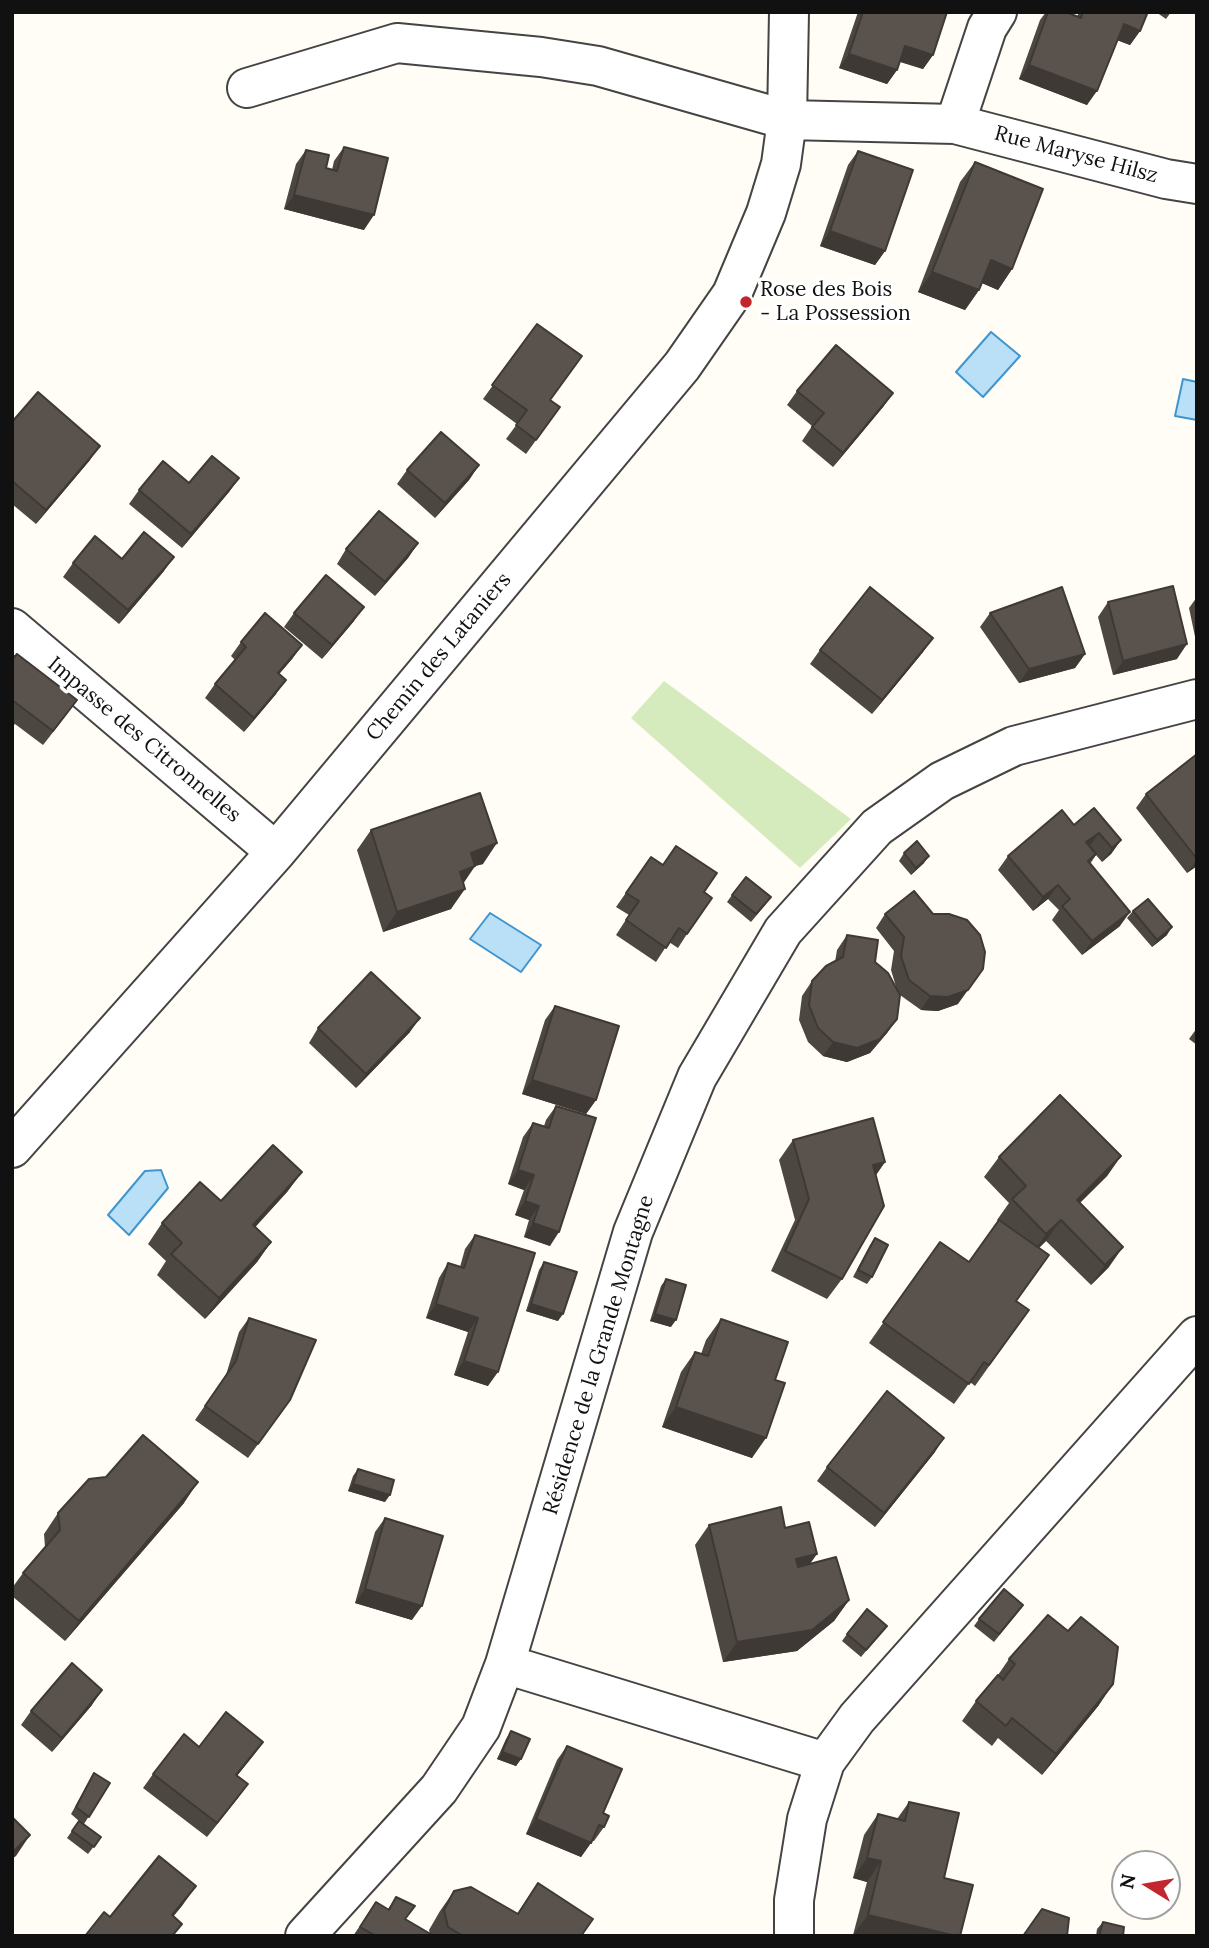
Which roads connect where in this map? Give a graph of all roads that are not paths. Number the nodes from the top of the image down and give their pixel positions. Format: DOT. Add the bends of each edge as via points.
graph roads {
  1 [pos="789,12"];
  2 [pos="997,12"];
  3 [pos="397,28"];
  4 [pos="247,88"];
  5 [pos="787,120"];
  6 [pos="956,124"];
  7 [pos="1197,184"];
  8 [pos="12,628"];
  9 [pos="1197,699"];
  10 [pos="276,852"];
  11 [pos="12,1148"];
  12 [pos="1197,1336"];
  13 [pos="505,1664"];
  14 [pos="825,1762"];
  15 [pos="305,1936"];
  16 [pos="794,1936"];
  1 -- 5 [label="street, Chemin des Lataniers"];
  2 -- 6 [label="street"];
  3 -- 4 [label="street"];
  3 -- 5 [label="street" via="598,66"];
  5 -- 6 [label="street, Rue Maryse Hilsz"];
  5 -- 10 [label="street, Chemin des Lataniers" via="781,164 766,213 732,294 682,366"];
  6 -- 7 [label="street, Rue Maryse Hilsz"];
  8 -- 10 [label="street, Impasse des Citronnelles"];
  9 -- 13 [label="street, Résidence de la Grande Montagne" via="1014,746 943,780 877,827 783,931 697,1077 633,1231"];
  10 -- 11 [label="street, Chemin des Lataniers"];
  12 -- 14 [label="street" via="857,1717"];
  13 -- 14 [label="street"];
  13 -- 15 [label="street, Résidence de la Grande Montagne" via="481,1727 439,1789"];
  14 -- 16 [label="street" via="807,1819 794,1900"];
}
